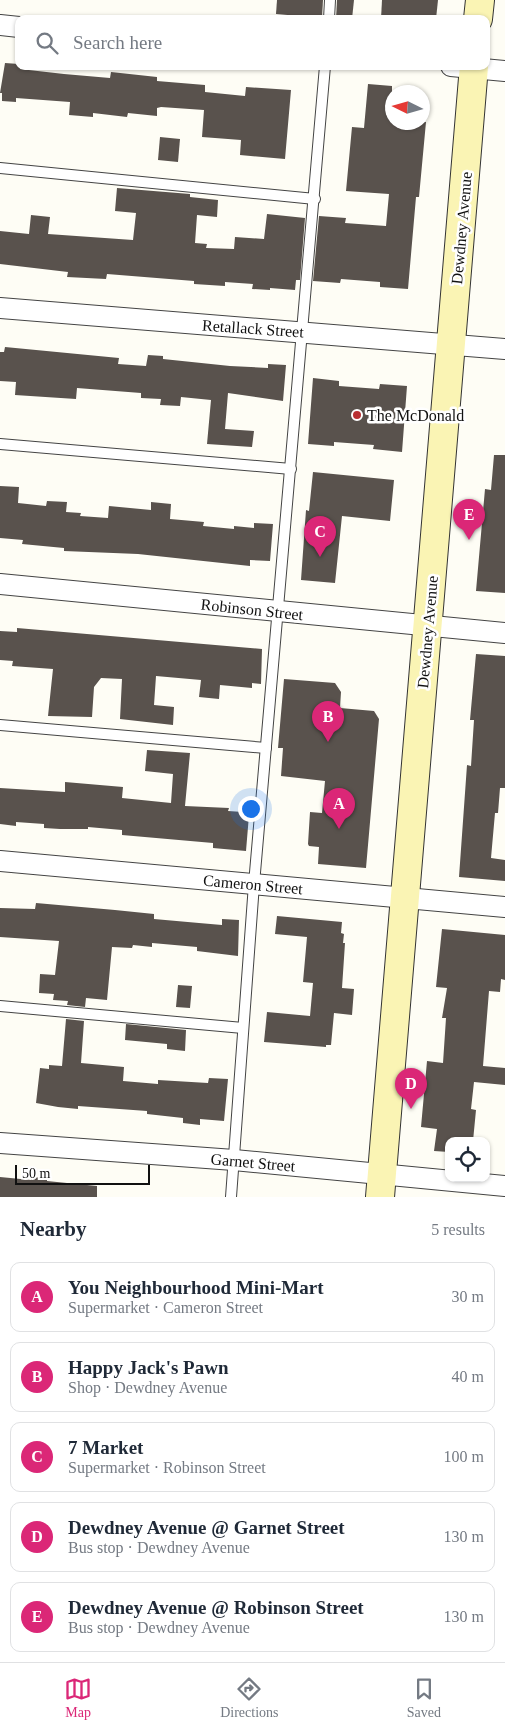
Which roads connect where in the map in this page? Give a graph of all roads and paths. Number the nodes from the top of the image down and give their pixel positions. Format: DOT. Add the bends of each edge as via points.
graph roads {
  1 [pos="330,0"];
  2 [pos="480,0"];
  3 [pos="328,15"];
  4 [pos="478,15"];
  5 [pos="0,25"];
  6 [pos="15,27"];
  7 [pos="490,69"];
  8 [pos="325,70"];
  9 [pos="466,70"];
  10 [pos="505,71"];
  11 [pos="0,168"];
  12 [pos="315,199"];
  13 [pos="0,308"];
  14 [pos="303,332"];
  15 [pos="451,344"];
  16 [pos="505,350"];
  17 [pos="0,444"];
  18 [pos="292,469"];
  19 [pos="0,584"];
  20 [pos="278,612"];
  21 [pos="427,626"];
  22 [pos="505,633"];
  23 [pos="0,725"];
  24 [pos="266,748"];
  25 [pos="0,861"];
  26 [pos="254,884"];
  27 [pos="405,898"];
  28 [pos="505,907"];
  29 [pos="0,1006"];
  30 [pos="243,1028"];
  31 [pos="0,1143"];
  32 [pos="234,1160"];
  33 [pos="381,1186"];
  34 [pos="505,1186"];
  35 [pos="231,1197"];
  1 -- 3 [label="lane"];
  2 -- 4 [label="main road"];
  5 -- 6 [label="street"];
  7 -- 10 [label="street"];
  8 -- 12 [label="lane"];
  9 -- 15 [label="main road, Dewdney Avenue"];
  11 -- 12 [label="lane"];
  12 -- 14 [label="lane"];
  13 -- 14 [label="street, Retallack Street"];
  14 -- 15 [label="street, Retallack Street"];
  14 -- 18 [label="lane"];
  15 -- 16 [label="street, Retallack Street"];
  15 -- 21 [label="main road, Dewdney Avenue"];
  17 -- 18 [label="lane"];
  18 -- 20 [label="lane"];
  19 -- 20 [label="street, Robinson Street"];
  20 -- 21 [label="street, Robinson Street"];
  20 -- 24 [label="lane"];
  21 -- 22 [label="street, Robinson Street"];
  21 -- 27 [label="main road, Dewdney Avenue"];
  23 -- 24 [label="lane"];
  24 -- 26 [label="lane"];
  25 -- 26 [label="street, Cameron Street"];
  26 -- 27 [label="street, Cameron Street"];
  26 -- 30 [label="lane"];
  27 -- 28 [label="street, Cameron Street"];
  27 -- 33 [label="main road, Dewdney Avenue"];
  29 -- 30 [label="lane"];
  30 -- 32 [label="lane"];
  31 -- 32 [label="street, Garnet Street"];
  32 -- 33 [label="street, Garnet Street"];
  32 -- 35 [label="lane"];
  33 -- 34 [label="street, Garnet Street"];
}
